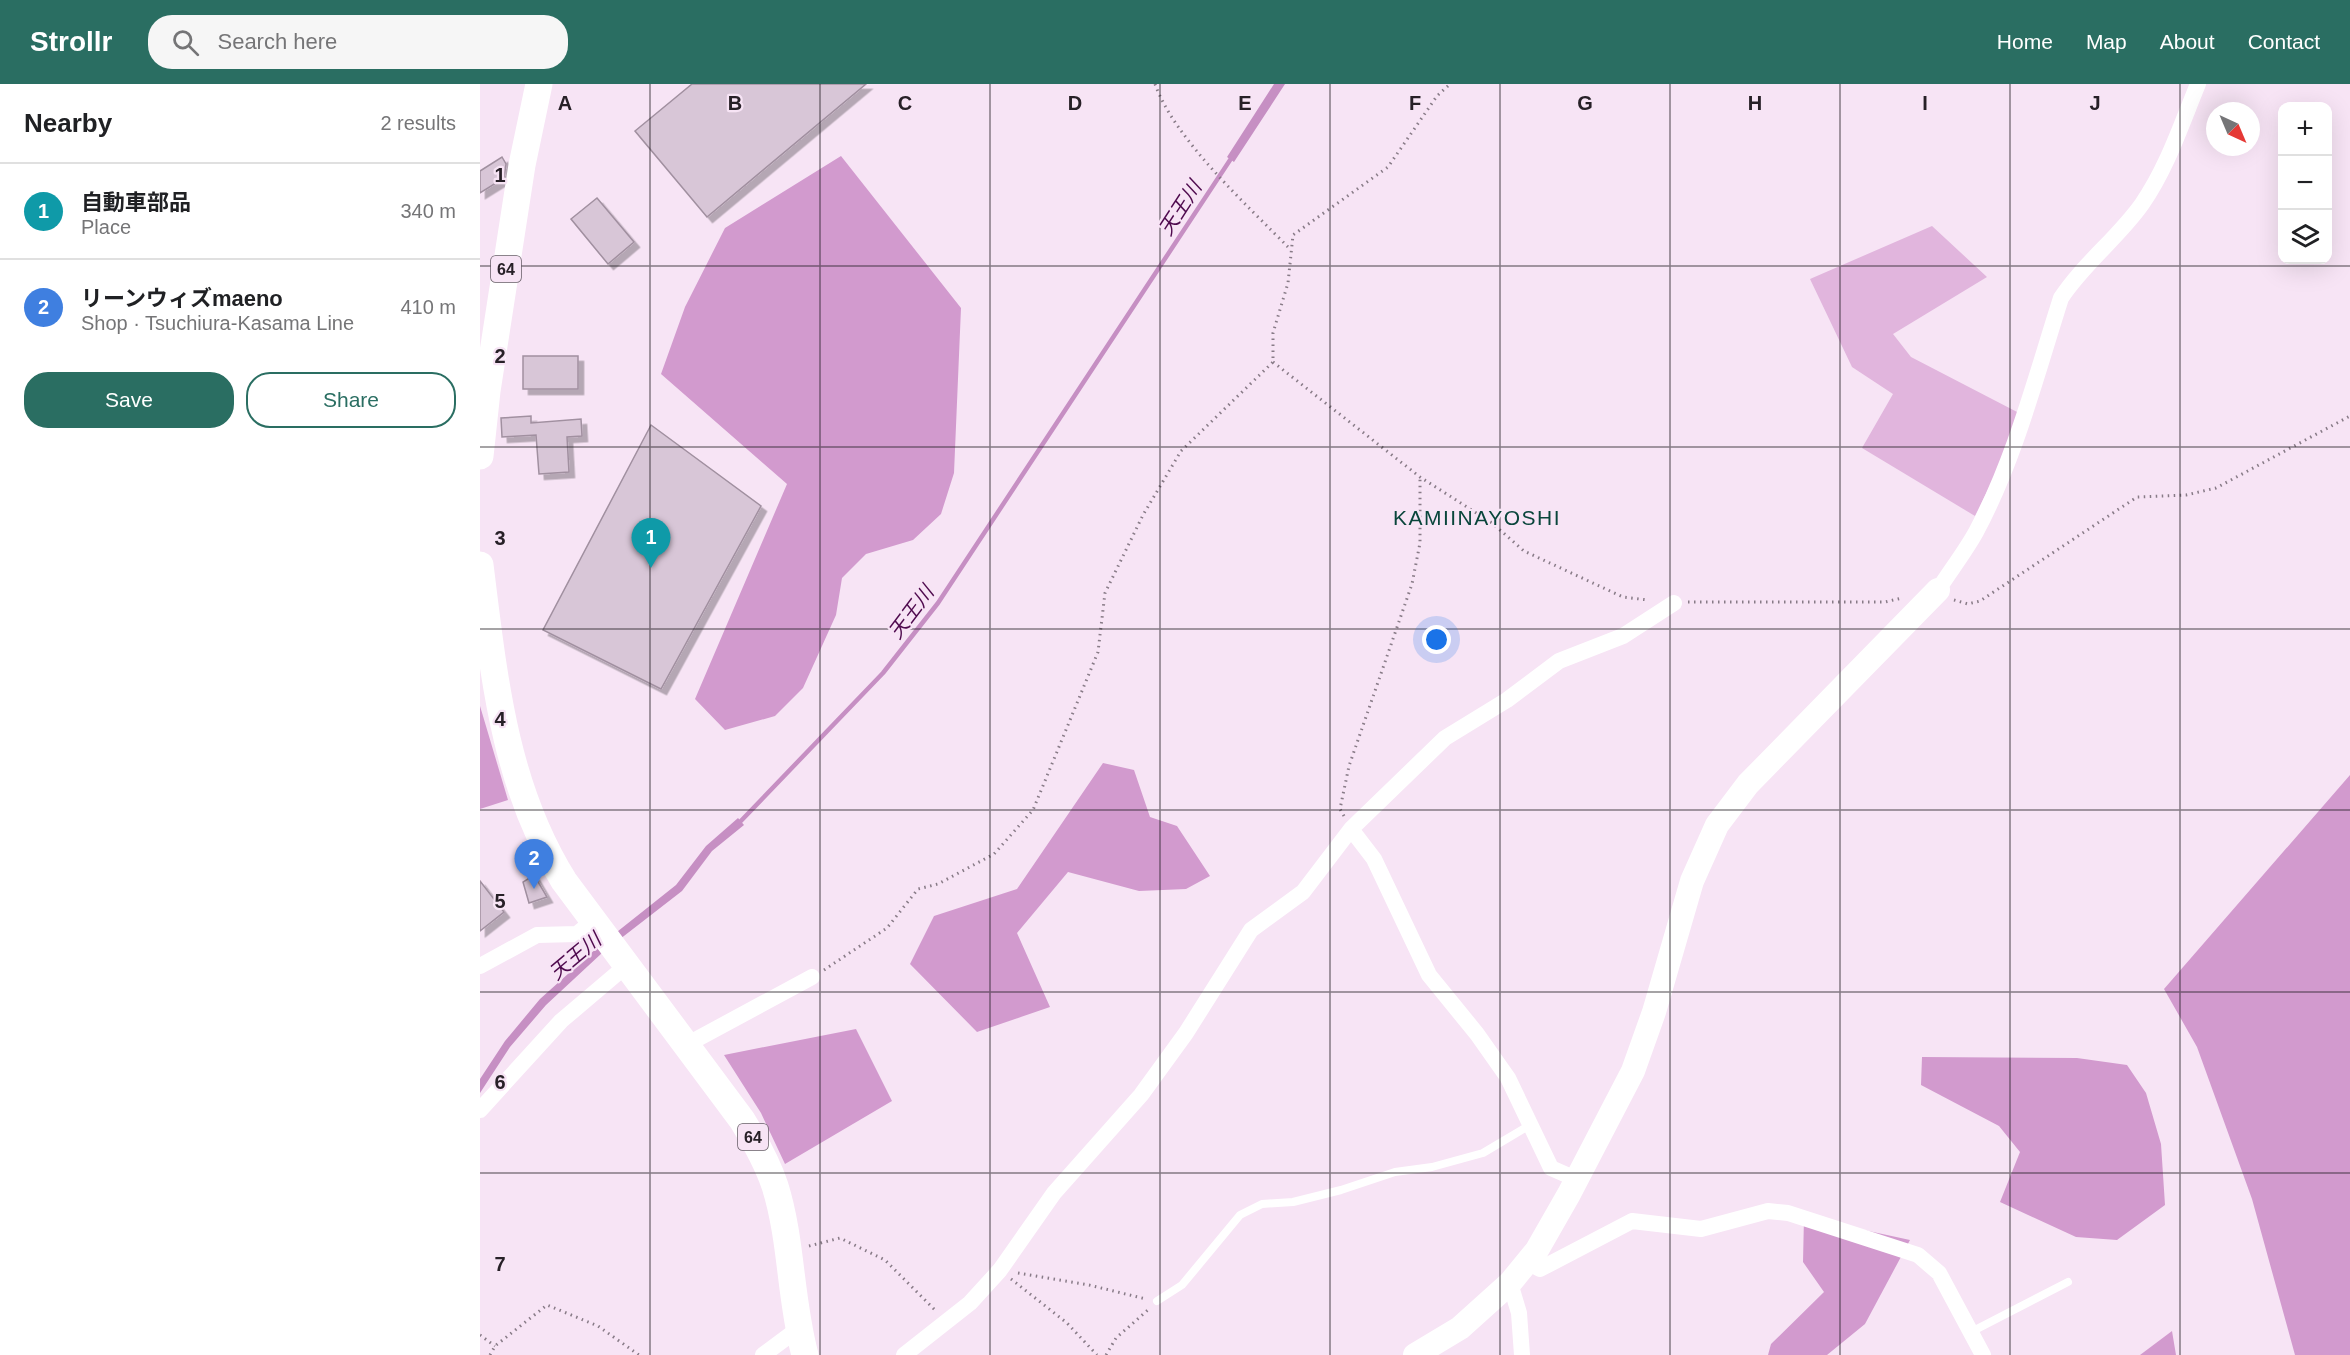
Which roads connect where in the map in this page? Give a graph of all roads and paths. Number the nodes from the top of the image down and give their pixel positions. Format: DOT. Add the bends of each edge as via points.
graph roads {
  1 [pos="539,84"];
  2 [pos="1155,84"];
  3 [pos="1450,84"];
  4 [pos="2198,84"];
  5 [pos="1290,249"];
  6 [pos="1273,362"];
  7 [pos="2350,416"];
  8 [pos="480,456"];
  9 [pos="1420,477"];
  10 [pos="480,565"];
  11 [pos="1938,590"];
  12 [pos="1906,597"];
  13 [pos="1674,603"];
  14 [pos="1352,829"];
  15 [pos="598,927"];
  16 [pos="623,960"];
  17 [pos="480,966"];
  18 [pos="812,977"];
  19 [pos="686,1045"];
  20 [pos="480,1110"];
  21 [pos="1530,1125"];
  22 [pos="1576,1179"];
  23 [pos="786,1251"];
  24 [pos="1527,1262"];
  25 [pos="1000,1270"];
  26 [pos="2068,1282"];
  27 [pos="1510,1283"];
  28 [pos="1157,1301"];
  29 [pos="947,1322"];
  30 [pos="798,1329"];
  31 [pos="1971,1332"];
  32 [pos="480,1335"];
  33 [pos="495,1346"];
  34 [pos="490,1355"];
  35 [pos="639,1355"];
  36 [pos="763,1355"];
  37 [pos="805,1355"];
  38 [pos="904,1355"];
  39 [pos="1097,1355"];
  40 [pos="1106,1355"];
  41 [pos="1415,1355"];
  42 [pos="1522,1355"];
  43 [pos="1983,1355"];
  1 -- 8 [label="main road, 64" via="510,244"];
  2 -- 5 [label="path" via="1171,117 1224,181"];
  3 -- 5 [label="path" via="1437,96 1388,167 1293,235"];
  4 -- 11 [label="street" via="2164,166 2141,205 2074,278 2061,298 1991,501 1975,534"];
  5 -- 6 [label="path" via="1288,283 1273,333"];
  6 -- 9 [label="path"];
  6 -- 18 [label="path" via="1181,451 1143,515 1105,593 1098,652 1033,810 994,854 938,884 918,889 887,927"];
  7 -- 11 [label="path" via="2216,488 2186,495 2136,498 1980,601 1968,604"];
  9 -- 13 [label="path" via="1492,523 1524,551 1623,597"];
  9 -- 14 [label="path" via="1420,543 1412,584 1349,766 1340,809"];
  10 -- 15 [label="main road, 64" via="498,693 518,785 542,843"];
  11 -- 22 [label="street" via="1748,784 1717,825 1692,881 1633,1071"];
  12 -- 13 [label="path" via="1885,602"];
  13 -- 14 [label="street" via="1623,636 1559,661 1507,700 1445,738"];
  14 -- 21 [label="street" via="1374,859 1429,975 1508,1078"];
  14 -- 25 [label="street" via="1303,892 1251,930 1186,1033 1141,1095 1054,1193"];
  15 -- 16 [label="main road, 64"];
  15 -- 17 [label="street" via="577,934 537,935"];
  16 -- 19 [label="main road, 64"];
  16 -- 20 [label="street"];
  18 -- 19 [label="street"];
  19 -- 23 [label="main road, 64" via="760,1151 776,1188"];
  21 -- 22 [label="street" via="1551,1168"];
  21 -- 28 [label="lane" via="1483,1153 1395,1172 1293,1202 1262,1204 1240,1215 1182,1285"];
  22 -- 24 [label="street"];
  23 -- 29 [label="path" via="840,1238 885,1260"];
  23 -- 30 [label="main road, 64"];
  24 -- 27 [label="street"];
  24 -- 31 [label="street" via="1540,1269 1632,1221 1701,1229 1768,1211 1788,1213 1918,1255 1939,1274"];
  25 -- 28 [label="path"];
  25 -- 29 [label="street"];
  25 -- 39 [label="path" via="1067,1323"];
  26 -- 31 [label="lane"];
  27 -- 41 [label="street" via="1460,1328"];
  27 -- 42 [label="street" via="1519,1313"];
  28 -- 40 [label="path" via="1116,1338"];
  29 -- 38 [label="street"];
  30 -- 36 [label="street"];
  30 -- 37 [label="main road, 64"];
  31 -- 43 [label="street"];
  32 -- 33 [label="path"];
  33 -- 34 [label="path"];
  33 -- 35 [label="path" via="547,1305 598,1326"];
}
